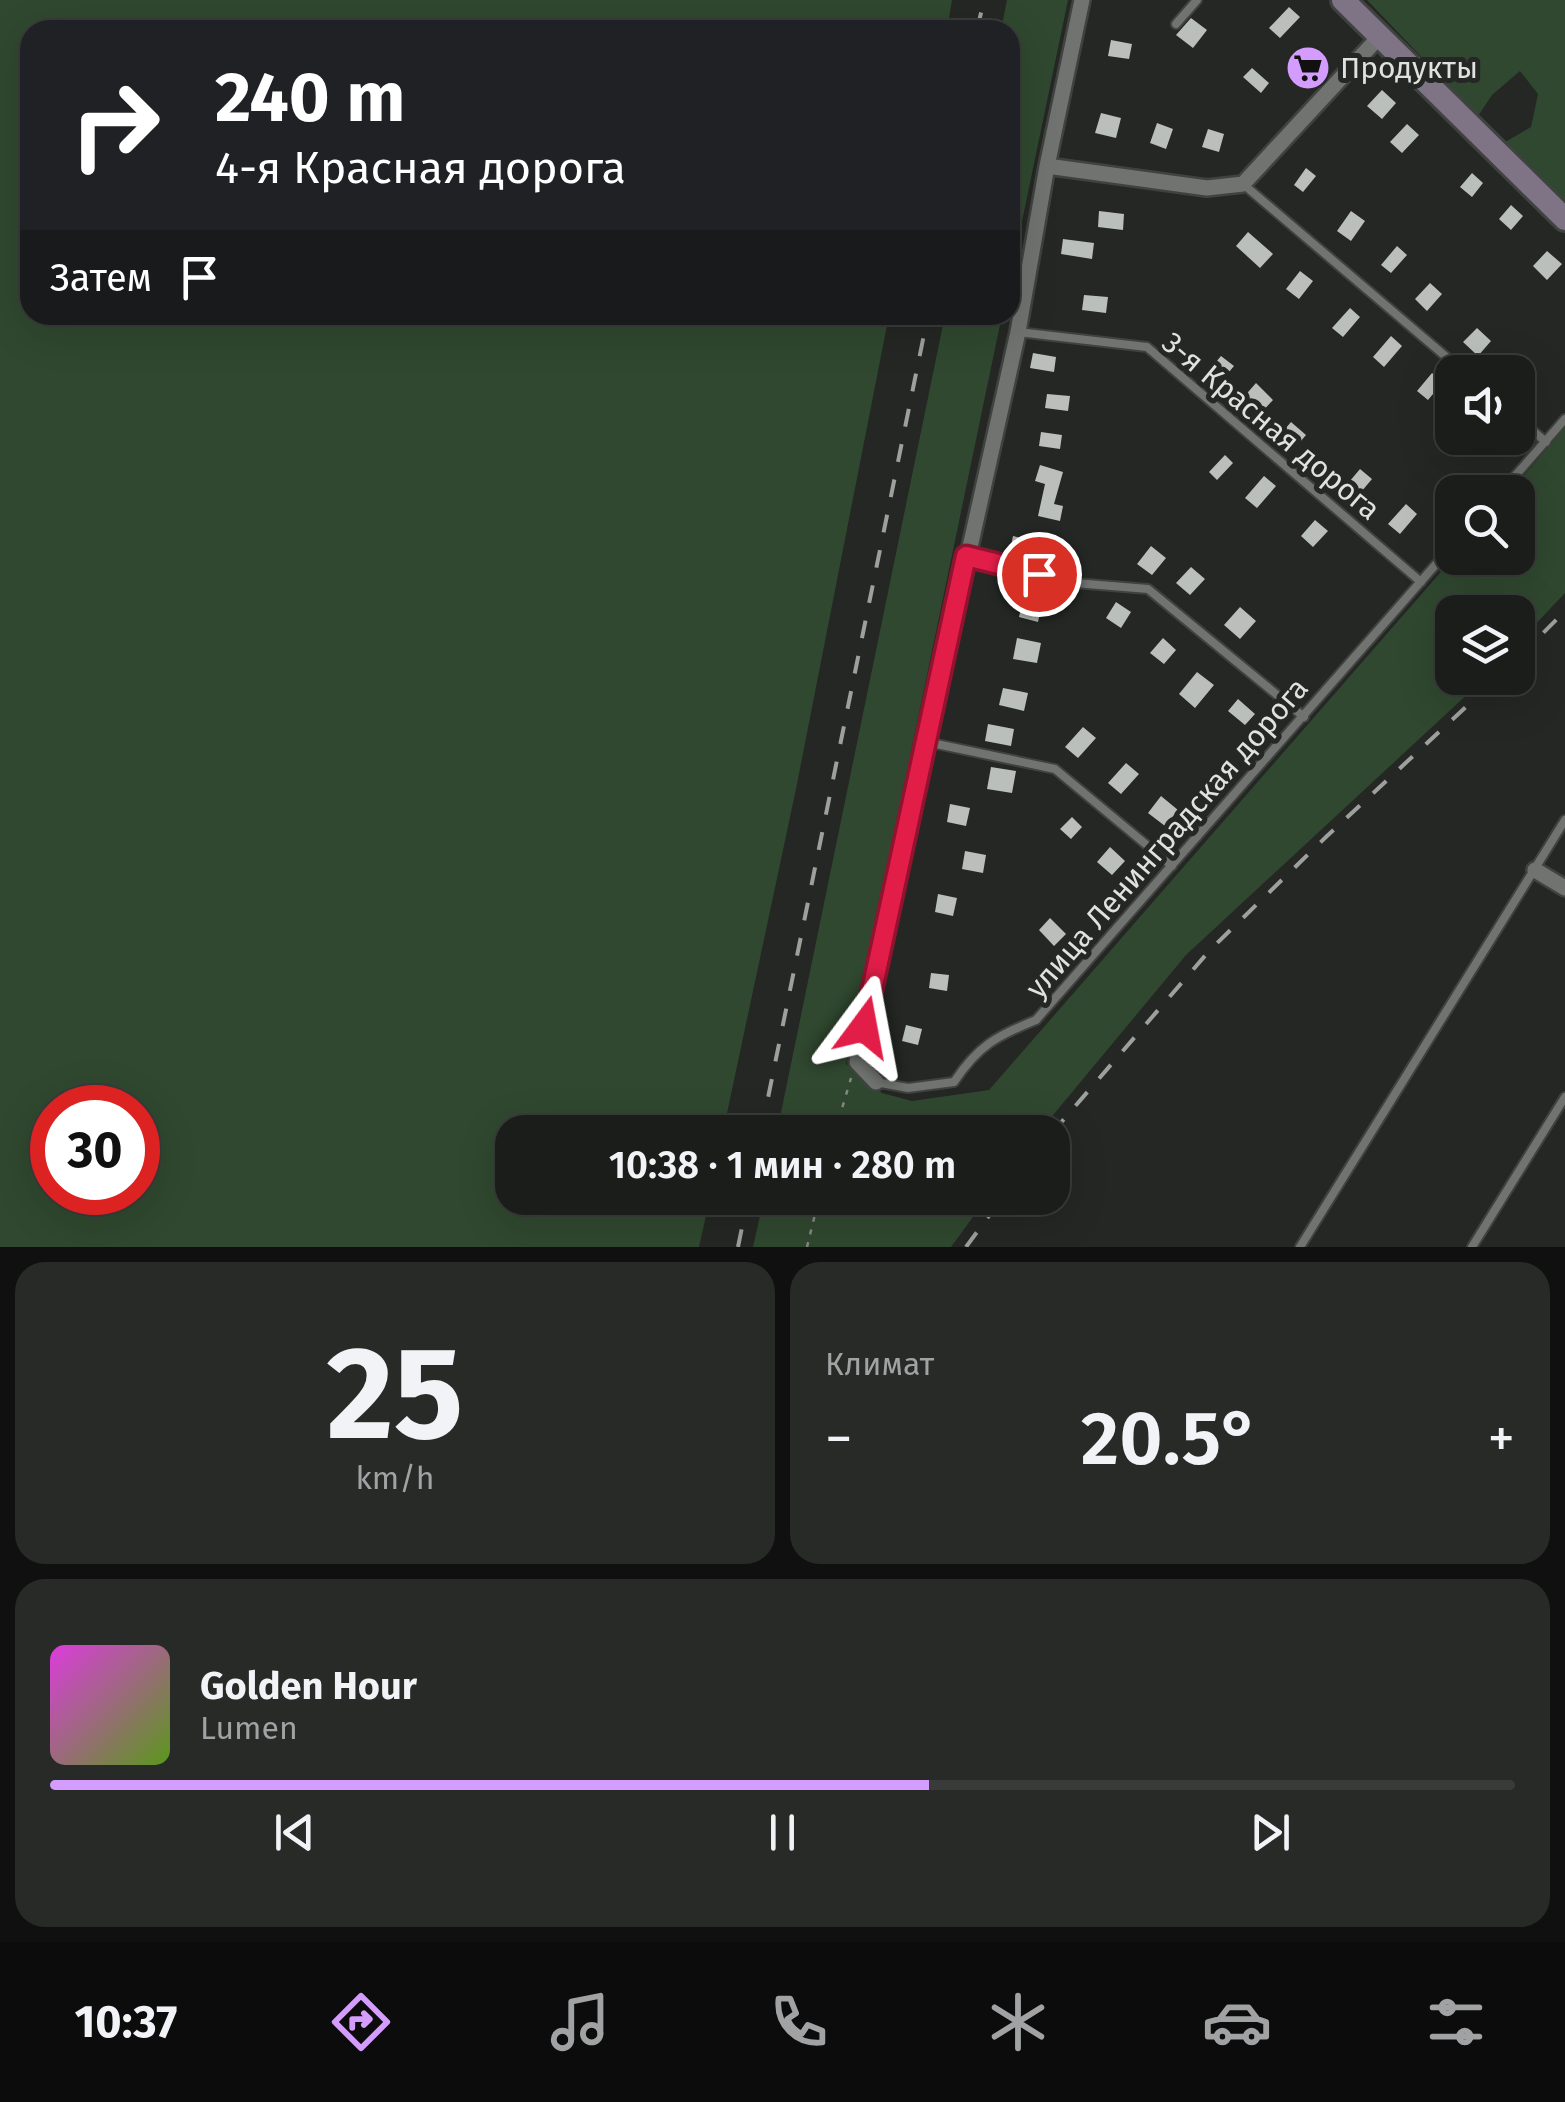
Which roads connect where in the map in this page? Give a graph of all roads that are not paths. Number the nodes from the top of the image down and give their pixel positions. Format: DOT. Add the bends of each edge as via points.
graph roads {
  1 [pos="1082,0"];
  2 [pos="1196,0"];
  3 [pos="1344,0"];
  4 [pos="1176,24"];
  5 [pos="1379,37"];
  6 [pos="1047,166"];
  7 [pos="1243,184"];
  8 [pos="1565,219"];
  9 [pos="1020,321"];
  10 [pos="1019,325"];
  11 [pos="1018,332"];
  12 [pos="1444,355"];
  13 [pos="1565,419"];
  14 [pos="1535,433"];
  15 [pos="1546,442"];
  16 [pos="1516,475"];
  17 [pos="966,556"];
  18 [pos="1435,566"];
  19 [pos="1421,582"];
  20 [pos="1304,717"];
  21 [pos="926,742"];
  22 [pos="1565,820"];
  23 [pos="1172,866"];
  24 [pos="1534,870"];
  25 [pos="1565,888"];
  26 [pos="876,1082"];
  27 [pos="1565,1096"];
  28 [pos="1300,1247"];
  29 [pos="1472,1247"];
  1 -- 6 [label="street"];
  2 -- 4 [label="lane"];
  3 -- 5 [label="main road"];
  5 -- 7 [label="street"];
  5 -- 8 [label="main road"];
  6 -- 7 [label="street" via="1207,188"];
  6 -- 9 [label="street"];
  7 -- 12 [label="lane"];
  10 -- 11 [label="street"];
  11 -- 17 [label="street"];
  11 -- 19 [label="lane, 3-я Красная дорога" via="1147,347"];
  13 -- 15 [label="lane"];
  14 -- 15 [label="lane"];
  15 -- 16 [label="lane"];
  17 -- 20 [label="lane" via="1075,583 1148,589"];
  17 -- 21 [label="street"];
  18 -- 19 [label="lane, улица Ленинградская дорога"];
  19 -- 20 [label="lane, улица Ленинградская дорога"];
  20 -- 23 [label="lane, улица Ленинградская дорога"];
  21 -- 23 [label="lane" via="1055,769"];
  21 -- 26 [label="street" via="857,1062"];
  22 -- 24 [label="lane"];
  23 -- 26 [label="lane, улица Ленинградская дорога" via="1036,1020 996,1036 954,1082 908,1088"];
  24 -- 25 [label="street"];
  24 -- 28 [label="lane"];
  27 -- 29 [label="lane"];
}
